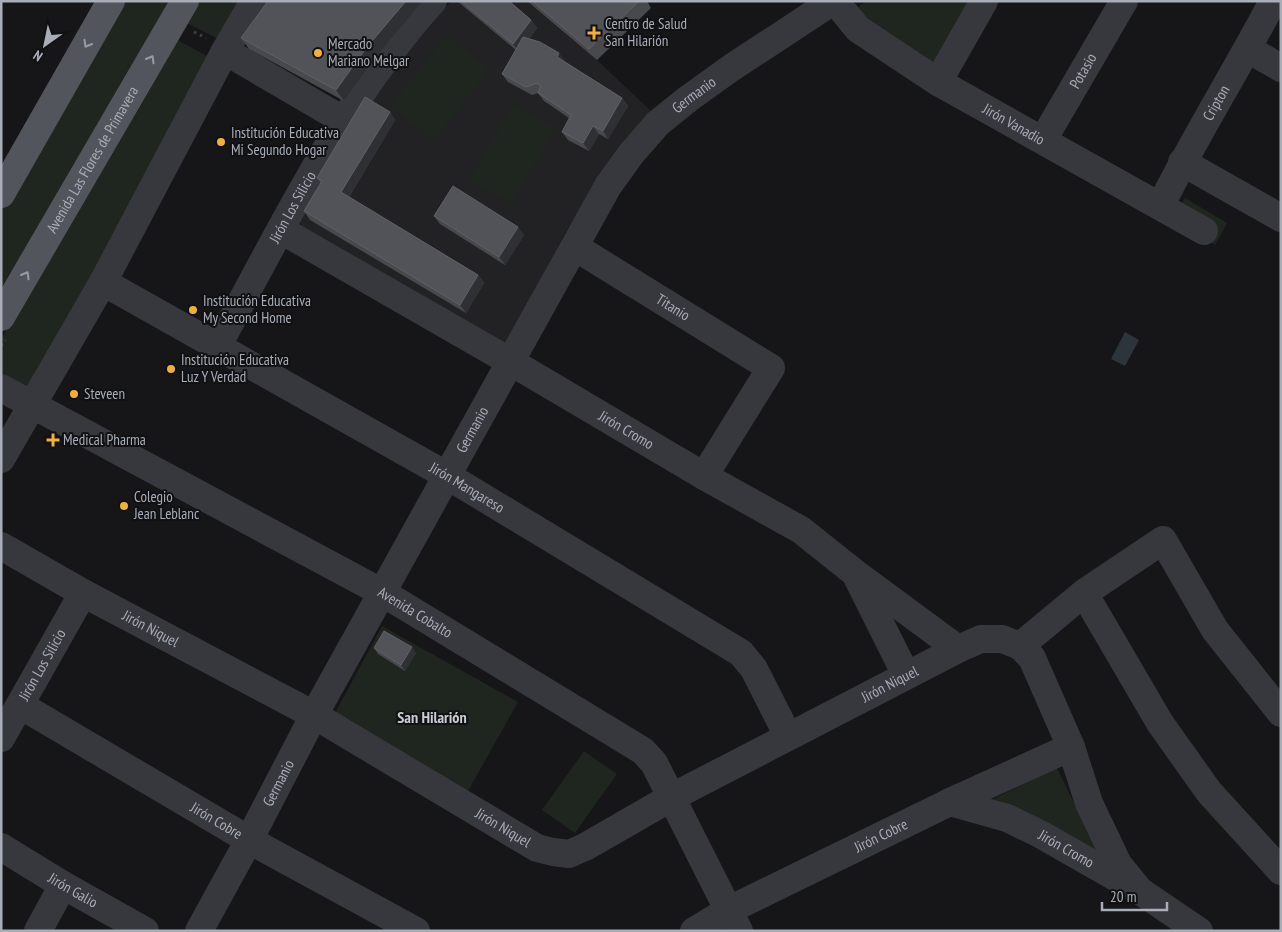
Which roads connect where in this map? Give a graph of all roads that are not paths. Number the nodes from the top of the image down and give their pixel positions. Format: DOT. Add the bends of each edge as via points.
graph roads {
  1 [pos="112,1"];
  2 [pos="254,1"];
  3 [pos="432,1"];
  4 [pos="834,1"];
  5 [pos="984,1"];
  6 [pos="1124,1"];
  7 [pos="1273,1"];
  8 [pos="179,11"];
  9 [pos="1248,50"];
  10 [pos="225,51"];
  11 [pos="1281,68"];
  12 [pos="938,82"];
  13 [pos="343,120"];
  14 [pos="1043,140"];
  15 [pos="1182,162"];
  16 [pos="1,194"];
  17 [pos="1160,205"];
  18 [pos="1281,218"];
  19 [pos="281,230"];
  20 [pos="1204,231"];
  21 [pos="575,246"];
  22 [pos="103,282"];
  23 [pos="1,317"];
  24 [pos="216,347"];
  25 [pos="511,362"];
  26 [pos="1,388"];
  27 [pos="32,405"];
  28 [pos="1,459"];
  29 [pos="446,475"];
  30 [pos="704,476"];
  31 [pos="1,546"];
  32 [pos="855,573"];
  33 [pos="83,593"];
  34 [pos="382,593"];
  35 [pos="1084,593"];
  36 [pos="1020,646"];
  37 [pos="958,649"];
  38 [pos="906,676"];
  39 [pos="20,705"];
  40 [pos="1281,713"];
  41 [pos="314,715"];
  42 [pos="788,736"];
  43 [pos="1,738"];
  44 [pos="1071,747"];
  45 [pos="672,798"];
  46 [pos="950,802"];
  47 [pos="249,840"];
  48 [pos="1,847"];
  49 [pos="1281,871"];
  50 [pos="63,885"];
  51 [pos="1140,891"];
  52 [pos="734,920"];
  53 [pos="38,931"];
  54 [pos="145,931"];
  55 [pos="199,931"];
  56 [pos="416,931"];
  57 [pos="694,931"];
  58 [pos="1199,931"];
  1 -- 16 [label="main road, one-way"];
  2 -- 10 [label="street"];
  3 -- 13 [label="street, Jirón Los Silicio"];
  4 -- 12 [label="street, Jirón Vanadio" via="858,29"];
  4 -- 21 [label="street, Germanio" via="731,68 658,123 608,186"];
  5 -- 12 [label="street"];
  6 -- 14 [label="street, Potasio"];
  7 -- 9 [label="street, Cripton"];
  23 -- 8 [label="main road, Avenida Las Flores de Primavera, one-way"];
  9 -- 11 [label="street"];
  9 -- 15 [label="street, Cripton"];
  10 -- 13 [label="street"];
  10 -- 22 [label="street"];
  12 -- 14 [label="street, Jirón Vanadio"];
  13 -- 19 [label="street, Jirón Los Silicio"];
  14 -- 17 [label="street, Jirón Vanadio"];
  15 -- 17 [label="street, Cripton"];
  15 -- 18 [label="street"];
  17 -- 20 [label="street, Jirón Vanadio"];
  19 -- 24 [label="street, Jirón Los Silicio"];
  19 -- 25 [label="street, Jirón Cromo"];
  21 -- 25 [label="street, Germanio"];
  21 -- 30 [label="street, Titanio" via="771,368"];
  22 -- 24 [label="street, Jirón Mangareso"];
  22 -- 27 [label="street"];
  24 -- 29 [label="street, Jirón Mangareso"];
  25 -- 29 [label="street, Germanio"];
  25 -- 30 [label="street, Jirón Cromo"];
  26 -- 27 [label="street, Avenida Cobalto"];
  27 -- 28 [label="street"];
  27 -- 34 [label="street, Avenida Cobalto"];
  29 -- 34 [label="street, Germanio"];
  29 -- 42 [label="street, Jirón Mangareso" via="741,653 754,669"];
  30 -- 32 [label="street, Jirón Cromo" via="801,530"];
  31 -- 33 [label="street, Jirón Niquel"];
  32 -- 37 [label="street, Jirón Cromo"];
  32 -- 38 [label="street"];
  33 -- 39 [label="street, Jirón Los Silicio"];
  33 -- 41 [label="street, Jirón Niquel"];
  34 -- 41 [label="street, Germanio"];
  34 -- 45 [label="street, Avenida Cobalto" via="643,750 654,763"];
  35 -- 36 [label="street"];
  35 -- 40 [label="street" via="1163,540 1215,630"];
  35 -- 49 [label="street" via="1160,722 1209,792"];
  36 -- 37 [label="street, Jirón Niquel" via="1002,639 982,640"];
  36 -- 44 [label="street" via="1032,658"];
  37 -- 38 [label="street, Jirón Niquel"];
  38 -- 42 [label="street, Jirón Niquel"];
  39 -- 43 [label="street, Jirón Los Silicio"];
  39 -- 47 [label="street, Jirón Cobre"];
  41 -- 45 [label="street, Jirón Niquel" via="536,848 553,852 569,854 585,847"];
  41 -- 47 [label="street, Germanio"];
  42 -- 45 [label="street, Jirón Niquel"];
  44 -- 46 [label="street, Jirón Cobre"];
  44 -- 51 [label="street" via="1089,802 1118,864"];
  45 -- 52 [label="street, Avenida Cobalto"];
  46 -- 51 [label="street, Jirón Cromo" via="1007,818"];
  46 -- 52 [label="street, Jirón Cobre"];
  47 -- 55 [label="street, Germanio"];
  47 -- 56 [label="street, Jirón Cobre"];
  48 -- 50 [label="street, Jirón Galio"];
  50 -- 53 [label="street"];
  50 -- 54 [label="street, Jirón Galio"];
  51 -- 58 [label="street, Jirón Cromo"];
  52 -- 57 [label="street, Jirón Cobre"];
}
